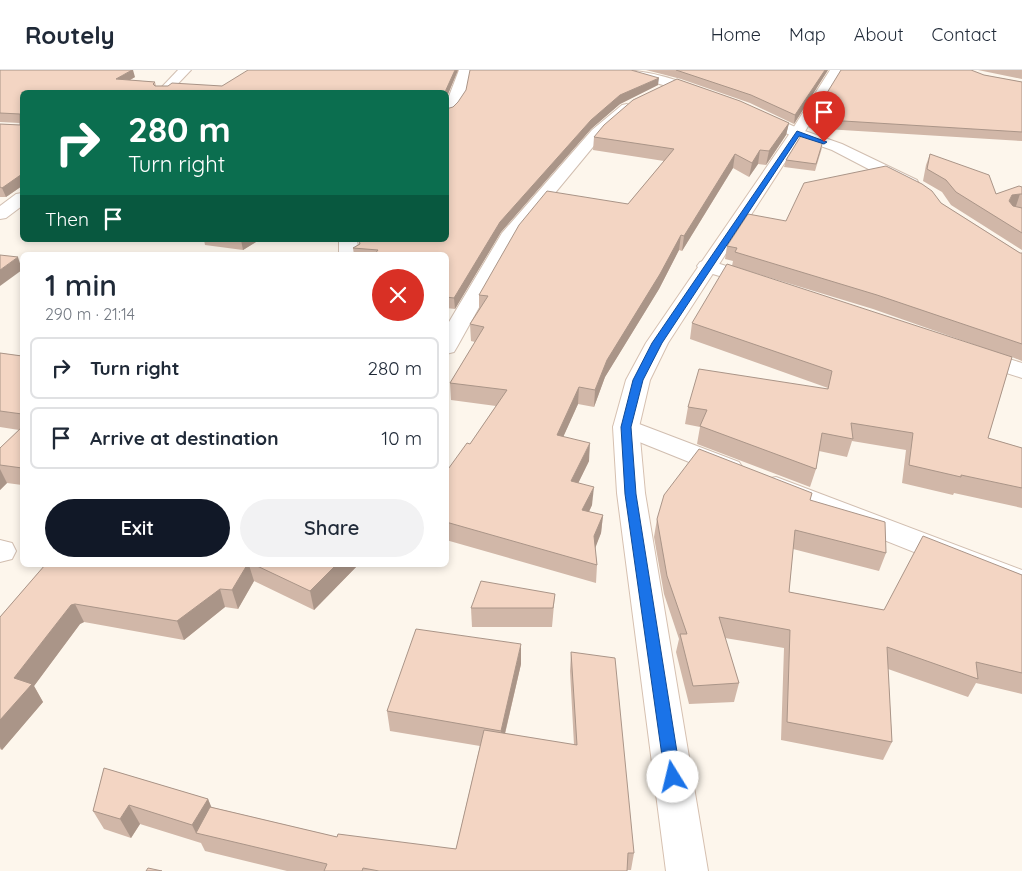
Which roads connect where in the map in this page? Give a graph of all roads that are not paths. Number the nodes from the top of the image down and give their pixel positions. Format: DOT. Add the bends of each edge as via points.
graph roads {
  1 [pos="185,70"];
  2 [pos="466,70"];
  3 [pos="625,70"];
  4 [pos="836,70"];
  5 [pos="675,84"];
  6 [pos="165,90"];
  7 [pos="717,99"];
  8 [pos="744,108"];
  9 [pos="449,109"];
  10 [pos="797,133"];
  11 [pos="925,191"];
  12 [pos="0,199"];
  13 [pos="20,199"];
  14 [pos="20,200"];
  15 [pos="0,214"];
  16 [pos="707,266"];
  17 [pos="781,289"];
  18 [pos="449,342"];
  19 [pos="957,348"];
  20 [pos="1022,371"];
  21 [pos="626,427"];
  22 [pos="1022,582"];
  23 [pos="687,871"];
  1 -- 6 [label="street"];
  2 -- 9 [label="street" via="455,103"];
  3 -- 5 [label="street"];
  4 -- 10 [label="street"];
  5 -- 7 [label="street"];
  5 -- 18 [label="street" via="626,108 597,133 509,237"];
  8 -- 10 [label="street"];
  10 -- 11 [label="street" via="837,147"];
  10 -- 16 [label="street"];
  12 -- 13 [label="street"];
  14 -- 15 [label="street"];
  16 -- 17 [label="street"];
  16 -- 21 [label="street" via="657,343 638,380"];
  19 -- 20 [label="street"];
  21 -- 22 [label="street"];
  21 -- 23 [label="street" via="630,494"];
}
